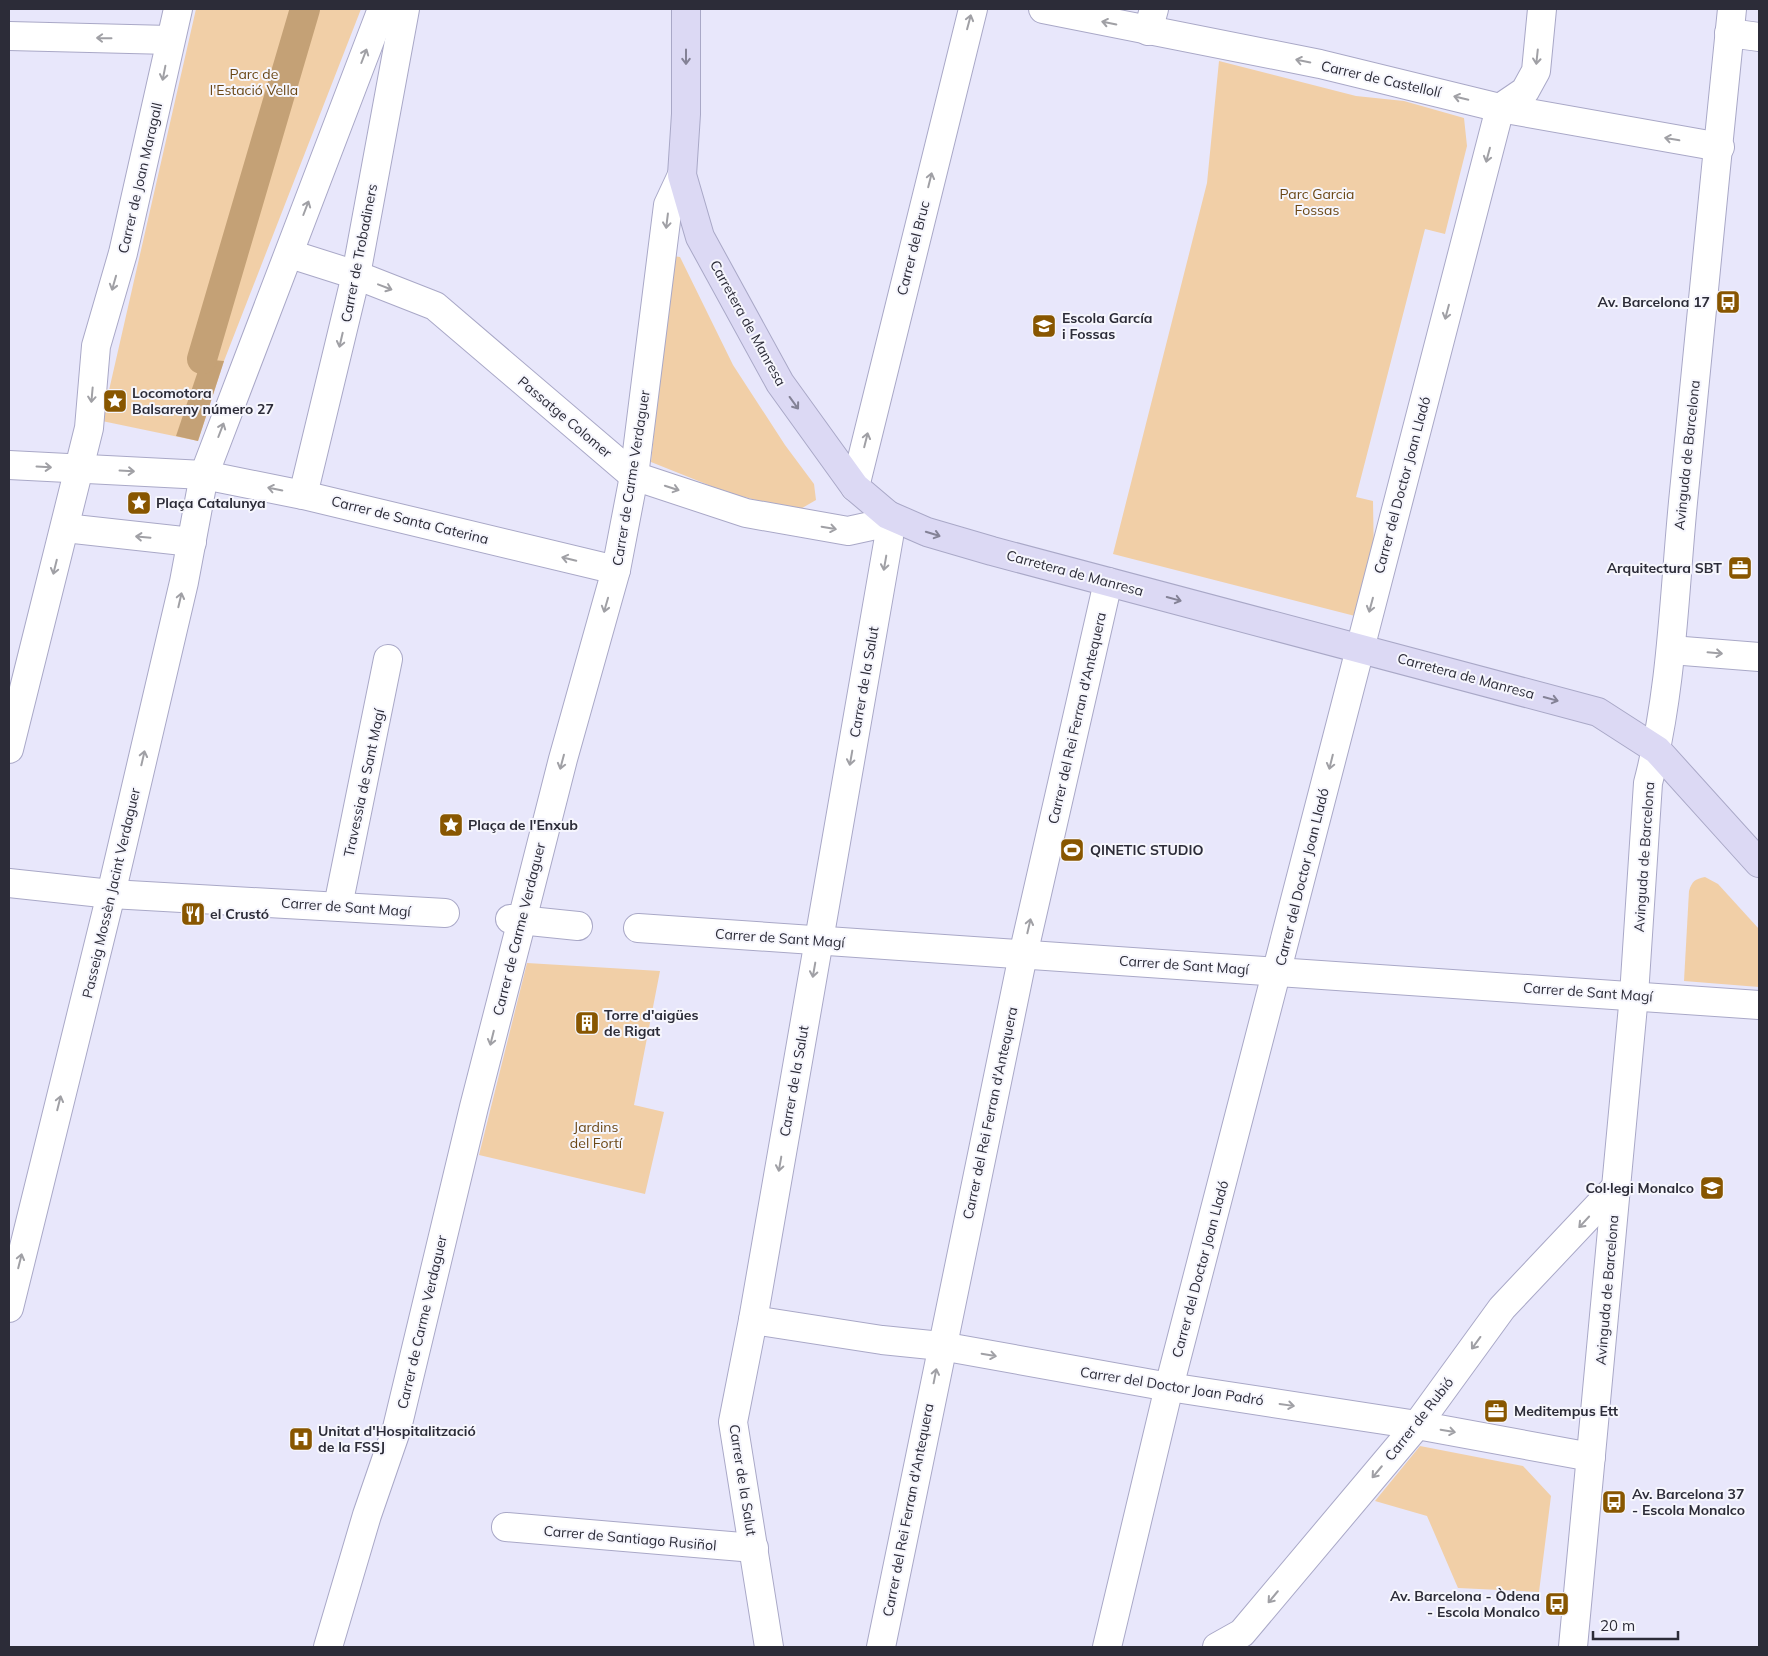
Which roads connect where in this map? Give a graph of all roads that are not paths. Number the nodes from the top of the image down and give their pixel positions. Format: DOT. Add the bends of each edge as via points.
graph roads {
  1 [pos="178,9"];
  2 [pos="382,9"];
  3 [pos="405,9"];
  4 [pos="686,9"];
  5 [pos="973,9"];
  6 [pos="1042,9"];
  7 [pos="1542,9"];
  8 [pos="1151,20"];
  9 [pos="1731,21"];
  10 [pos="9,36"];
  11 [pos="1759,37"];
  12 [pos="170,40"];
  13 [pos="1500,108"];
  14 [pos="1720,147"];
  15 [pos="682,175"];
  16 [pos="290,254"];
  17 [pos="356,275"];
  18 [pos="9,465"];
  19 [pos="79,468"];
  20 [pos="204,475"];
  21 [pos="634,476"];
  22 [pos="855,487"];
  23 [pos="304,495"];
  24 [pos="888,515"];
  25 [pos="65,528"];
  26 [pos="192,542"];
  27 [pos="616,570"];
  28 [pos="1108,582"];
  29 [pos="1359,647"];
  30 [pos="1671,650"];
  31 [pos="1759,657"];
  32 [pos="388,659"];
  33 [pos="9,749"];
  34 [pos="1657,750"];
  35 [pos="1759,864"];
  36 [pos="9,883"];
  37 [pos="111,894"];
  38 [pos="338,906"];
  39 [pos="445,913"];
  40 [pos="516,919"];
  41 [pos="578,926"];
  42 [pos="638,928"];
  43 [pos="819,941"];
  44 [pos="1023,955"];
  45 [pos="1278,971"];
  46 [pos="1634,995"];
  47 [pos="1759,1005"];
  48 [pos="1617,1186"];
  49 [pos="9,1308"];
  50 [pos="752,1320"];
  51 [pos="941,1346"];
  52 [pos="1169,1387"];
  53 [pos="1417,1425"];
  54 [pos="1591,1457"];
  55 [pos="506,1527"];
  56 [pos="754,1548"];
  57 [pos="1244,1640"];
  58 [pos="328,1647"];
  59 [pos="769,1647"];
  60 [pos="881,1647"];
  61 [pos="1107,1647"];
  62 [pos="1217,1647"];
  63 [pos="1573,1647"];
  1 -- 12 [label="street, Carrer de Joan Maragall"];
  16 -- 2 [label="street, one-way"];
  3 -- 17 [label="street, Carrer de Trobadiners"];
  4 -- 15 [label="street, Carretera de Manresa, one-way" via="686,114"];
  22 -- 5 [label="street, Carrer del Bruc, one-way"];
  8 -- 6 [label="street, Carrer de Castellolí, one-way"];
  7 -- 13 [label="street, one-way" via="1536,70 1525,91"];
  13 -- 8 [label="street, Carrer de Castellolí, one-way"];
  9 -- 11 [label="street"];
  9 -- 14 [label="street, Avinguda de Barcelona"];
  12 -- 10 [label="street, one-way"];
  12 -- 19 [label="street, Carrer de Joan Maragall, one-way" via="123,252 96,346 89,428"];
  14 -- 13 [label="street, Carrer de Castellolí, one-way"];
  13 -- 29 [label="street, Carrer del Doctor Joan Lladó, one-way"];
  14 -- 30 [label="street, Avinguda de Barcelona" via="1708,240"];
  15 -- 21 [label="street, Carrer de Carme Verdaguer, one-way" via="668,205"];
  15 -- 22 [label="street, Carretera de Manresa, one-way" via="700,237 780,384"];
  16 -- 17 [label="street, Passatge Colomer"];
  20 -- 16 [label="street, Passeig Mossèn Jacint Verdaguer, one-way"];
  17 -- 21 [label="street, Passatge Colomer, one-way" via="435,306"];
  17 -- 23 [label="street, Carrer de Trobadiners, one-way"];
  18 -- 19 [label="street, one-way"];
  19 -- 20 [label="street, one-way"];
  19 -- 25 [label="street"];
  23 -- 20 [label="street, Carrer de Santa Caterina, one-way"];
  20 -- 26 [label="street, Passeig Mossèn Jacint Verdaguer"];
  21 -- 24 [label="street, Passatge Colomer, one-way" via="746,513 848,531 871,526"];
  21 -- 27 [label="street, Carrer de Carme Verdaguer"];
  22 -- 24 [label="street, Carretera de Manresa"];
  27 -- 23 [label="street, Carrer de Santa Caterina, one-way"];
  24 -- 28 [label="street, Carretera de Manresa, one-way" via="927,532"];
  24 -- 43 [label="street, Carrer de la Salut, one-way" via="889,537"];
  26 -- 25 [label="street, one-way"];
  25 -- 33 [label="street, one-way"];
  37 -- 26 [label="street, Passeig Mossèn Jacint Verdaguer, one-way"];
  27 -- 40 [label="street, Carrer de Carme Verdaguer, one-way"];
  28 -- 29 [label="street, Carretera de Manresa, one-way"];
  44 -- 28 [label="street, Carrer del Rei Ferran d'Antequera, one-way"];
  29 -- 34 [label="street, Carretera de Manresa, one-way" via="1598,712"];
  29 -- 45 [label="street, Carrer del Doctor Joan Lladó, one-way"];
  30 -- 31 [label="street, one-way"];
  30 -- 34 [label="street, Avinguda de Barcelona"];
  32 -- 38 [label="street, Travessia de Sant Magí" via="380,737"];
  34 -- 35 [label="street, Carretera de Manresa"];
  34 -- 46 [label="street, Avinguda de Barcelona" via="1648,783"];
  36 -- 37 [label="street, Carrer de Sant Magí"];
  37 -- 38 [label="street, Carrer de Sant Magí"];
  49 -- 37 [label="street, Passeig Mossèn Jacint Verdaguer, one-way"];
  38 -- 39 [label="street, Carrer de Sant Magí"];
  40 -- 41 [label="street"];
  40 -- 58 [label="street, Carrer de Carme Verdaguer, one-way" via="397,1428"];
  42 -- 43 [label="street, Carrer de Sant Magí"];
  43 -- 44 [label="street, Carrer de Sant Magí"];
  43 -- 50 [label="street, Carrer de la Salut, one-way"];
  44 -- 45 [label="street, Carrer de Sant Magí"];
  44 -- 51 [label="street, Carrer del Rei Ferran d'Antequera"];
  45 -- 46 [label="street, Carrer de Sant Magí"];
  45 -- 52 [label="street, Carrer del Doctor Joan Lladó"];
  46 -- 47 [label="street, Carrer de Sant Magí"];
  46 -- 48 [label="street, Avinguda de Barcelona"];
  48 -- 53 [label="street, Carrer de Rubió, one-way" via="1502,1308"];
  48 -- 54 [label="street, Avinguda de Barcelona"];
  50 -- 51 [label="street, Carrer del Doctor Joan Padró"];
  50 -- 56 [label="street, Carrer de la Salut" via="732,1422"];
  51 -- 52 [label="street, Carrer del Doctor Joan Padró, one-way"];
  60 -- 51 [label="street, Carrer del Rei Ferran d'Antequera, one-way"];
  52 -- 53 [label="street, Carrer del Doctor Joan Padró, one-way"];
  52 -- 61 [label="street, Carrer del Doctor Joan Lladó"];
  53 -- 54 [label="street, Carrer del Doctor Joan Padró, one-way"];
  53 -- 57 [label="street, Carrer de Rubió, one-way"];
  54 -- 63 [label="street, Avinguda de Barcelona"];
  55 -- 56 [label="street, Carrer de Santiago Rusiñol"];
  56 -- 59 [label="street, Carrer de la Salut"];
  57 -- 62 [label="street, Carrer de Rubió"];
}
